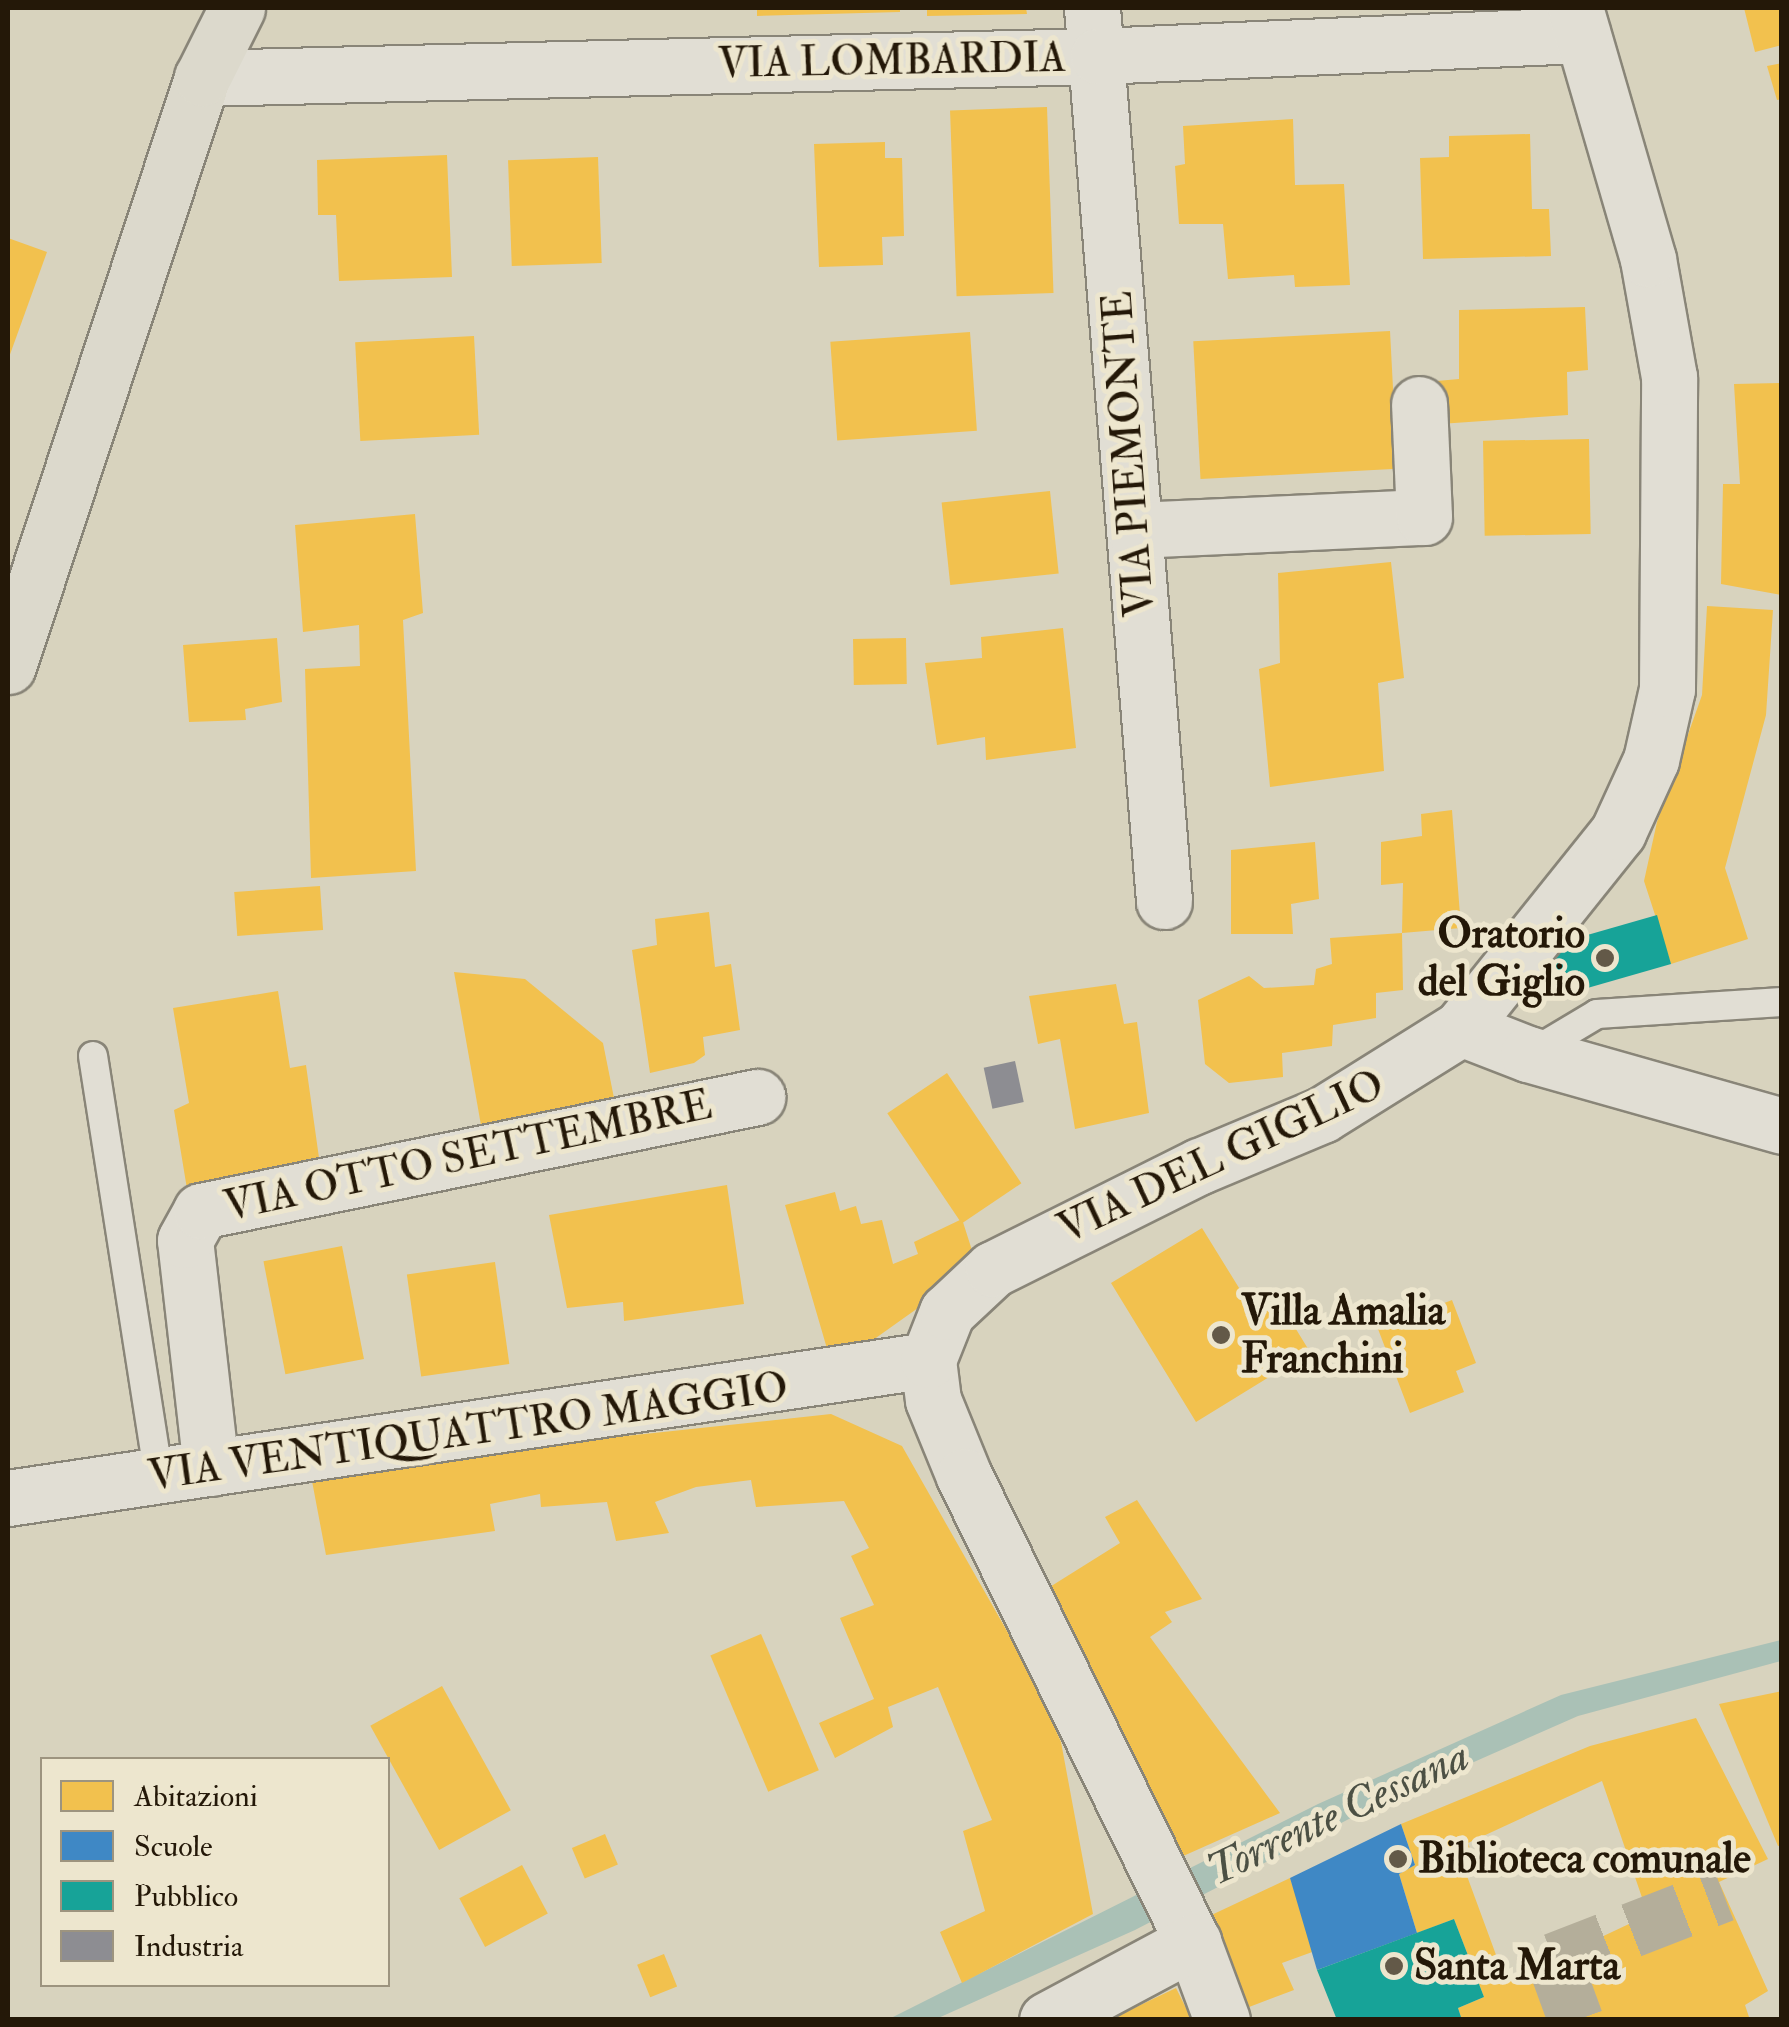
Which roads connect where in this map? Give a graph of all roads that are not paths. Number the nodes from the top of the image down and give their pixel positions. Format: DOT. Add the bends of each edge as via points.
graph roads {
  1 [pos="237,8"];
  2 [pos="1579,21"];
  3 [pos="1095,32"];
  4 [pos="202,78"];
  5 [pos="1419,404"];
  6 [pos="1135,530"];
  7 [pos="8,666"];
  8 [pos="1164,902"];
  9 [pos="1782,1002"];
  10 [pos="1460,1028"];
  11 [pos="1528,1054"];
  12 [pos="92,1056"];
  13 [pos="757,1097"];
  14 [pos="1782,1126"];
  15 [pos="928,1360"];
  16 [pos="185,1473"];
  17 [pos="8,1498"];
  18 [pos="1193,1942"];
  19 [pos="1048,2020"];
  20 [pos="1222,2020"];
  1 -- 4 [label="main road"];
  2 -- 3 [label="street, VIA LOMBARDIA"];
  2 -- 10 [label="street, VIA DEL GIGLIO" via="1648,260 1670,377 1667,689 1651,760 1618,832"];
  3 -- 4 [label="street, VIA LOMBARDIA"];
  3 -- 6 [label="street, VIA PIEMONTE"];
  4 -- 7 [label="main road"];
  5 -- 6 [label="street" via="1424,517"];
  6 -- 8 [label="street, VIA PIEMONTE"];
  9 -- 11 [label="lane" via="1597,1014"];
  10 -- 11 [label="street"];
  10 -- 15 [label="street, VIA DEL GIGLIO" via="1322,1115 1200,1166 993,1268 948,1312"];
  11 -- 14 [label="street"];
  12 -- 16 [label="lane"];
  13 -- 16 [label="street, VIA OTTO SETTEMBRE" via="201,1211 185,1240"];
  15 -- 16 [label="street, VIA VENTIQUATTRO MAGGIO"];
  15 -- 18 [label="street" via="934,1400 964,1476"];
  16 -- 17 [label="street, VIA VENTIQUATTRO MAGGIO"];
  18 -- 19 [label="street"];
  18 -- 20 [label="street"];
}
